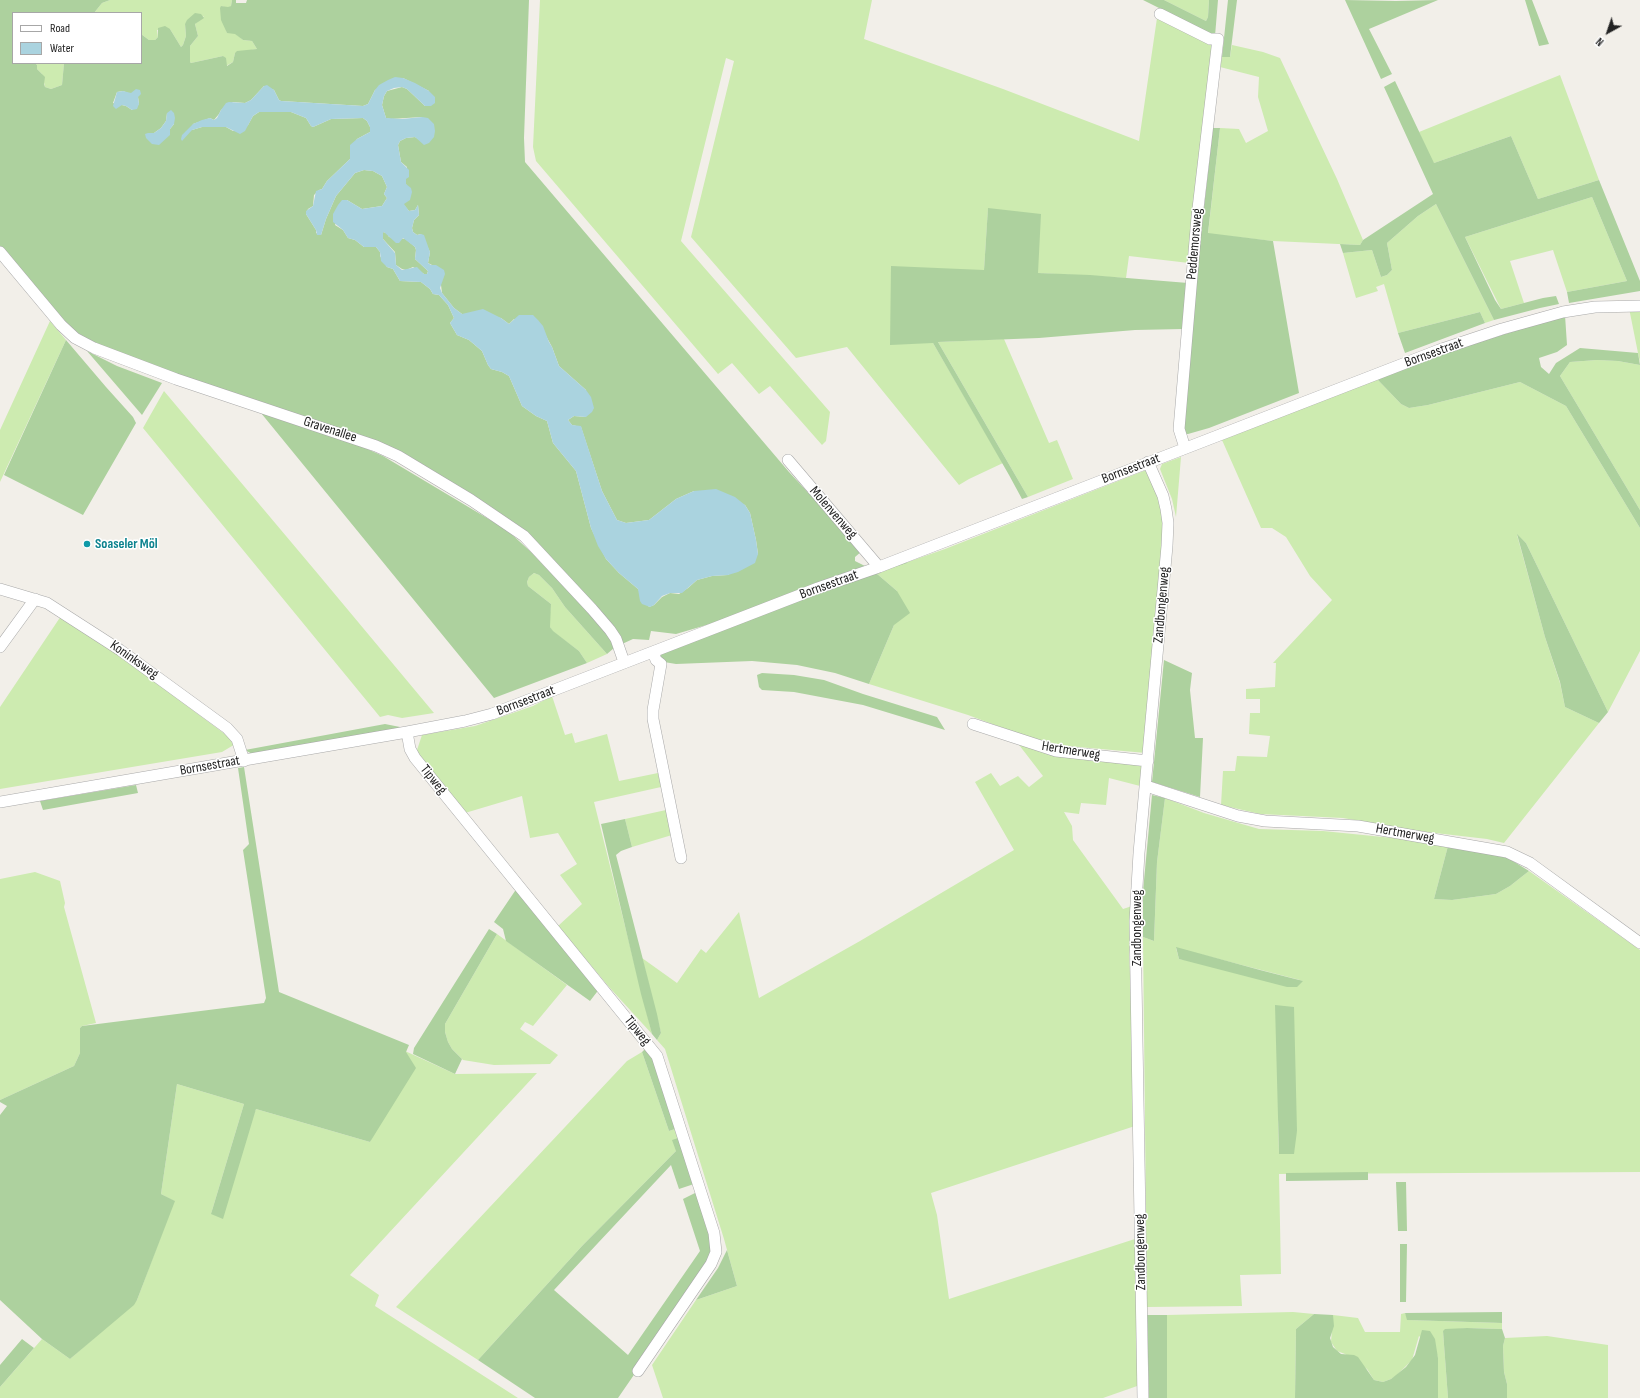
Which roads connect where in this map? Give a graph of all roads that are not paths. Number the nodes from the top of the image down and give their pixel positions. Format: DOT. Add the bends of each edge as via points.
graph roads {
  1 [pos="1160,14"];
  2 [pos="0,252"];
  3 [pos="1640,306"];
  4 [pos="1185,448"];
  5 [pos="788,460"];
  6 [pos="1148,462"];
  7 [pos="878,567"];
  8 [pos="0,589"];
  9 [pos="35,599"];
  10 [pos="0,647"];
  11 [pos="653,652"];
  12 [pos="624,662"];
  13 [pos="973,724"];
  14 [pos="407,732"];
  15 [pos="244,761"];
  16 [pos="1148,761"];
  17 [pos="1146,786"];
  18 [pos="0,802"];
  19 [pos="681,858"];
  20 [pos="1640,943"];
  21 [pos="638,1371"];
  22 [pos="1143,1398"];
  1 -- 4 [label="street, Peddemorsweg" via="1210,39 1218,39 1197,217 1179,429"];
  2 -- 12 [label="street, Gravenallee" via="61,325 75,338 94,348 170,377 376,446 398,456 477,504 524,536 592,608 613,634"];
  3 -- 4 [label="street, Bornsestraat" via="1595,307 1563,312 1502,329 1439,350"];
  4 -- 6 [label="street, Bornsestraat"];
  5 -- 7 [label="street, Molenvenweg"];
  6 -- 7 [label="street, Bornsestraat"];
  6 -- 16 [label="street, Zandbongenweg" via="1163,496 1168,523"];
  7 -- 11 [label="street, Bornsestraat"];
  8 -- 9 [label="street, Koninksweg"];
  9 -- 10 [label="street"];
  9 -- 15 [label="street, Koninksweg" via="47,603 120,650 227,728 237,739"];
  11 -- 12 [label="street, Bornsestraat"];
  11 -- 19 [label="street" via="661,664 653,719"];
  12 -- 14 [label="street, Bornsestraat" via="492,714"];
  13 -- 16 [label="street, Hertmerweg" via="1056,751"];
  14 -- 15 [label="street, Bornsestraat"];
  14 -- 21 [label="street, Tipweg" via="414,758 657,1056 714,1233 716,1252 711,1264"];
  15 -- 18 [label="street, Bornsestraat"];
  16 -- 17 [label="street, Zandbongenweg"];
  17 -- 20 [label="street, Hertmerweg" via="1245,817 1266,821 1358,826 1507,852 1530,864"];
  17 -- 22 [label="street, Zandbongenweg" via="1135,921"];
}
